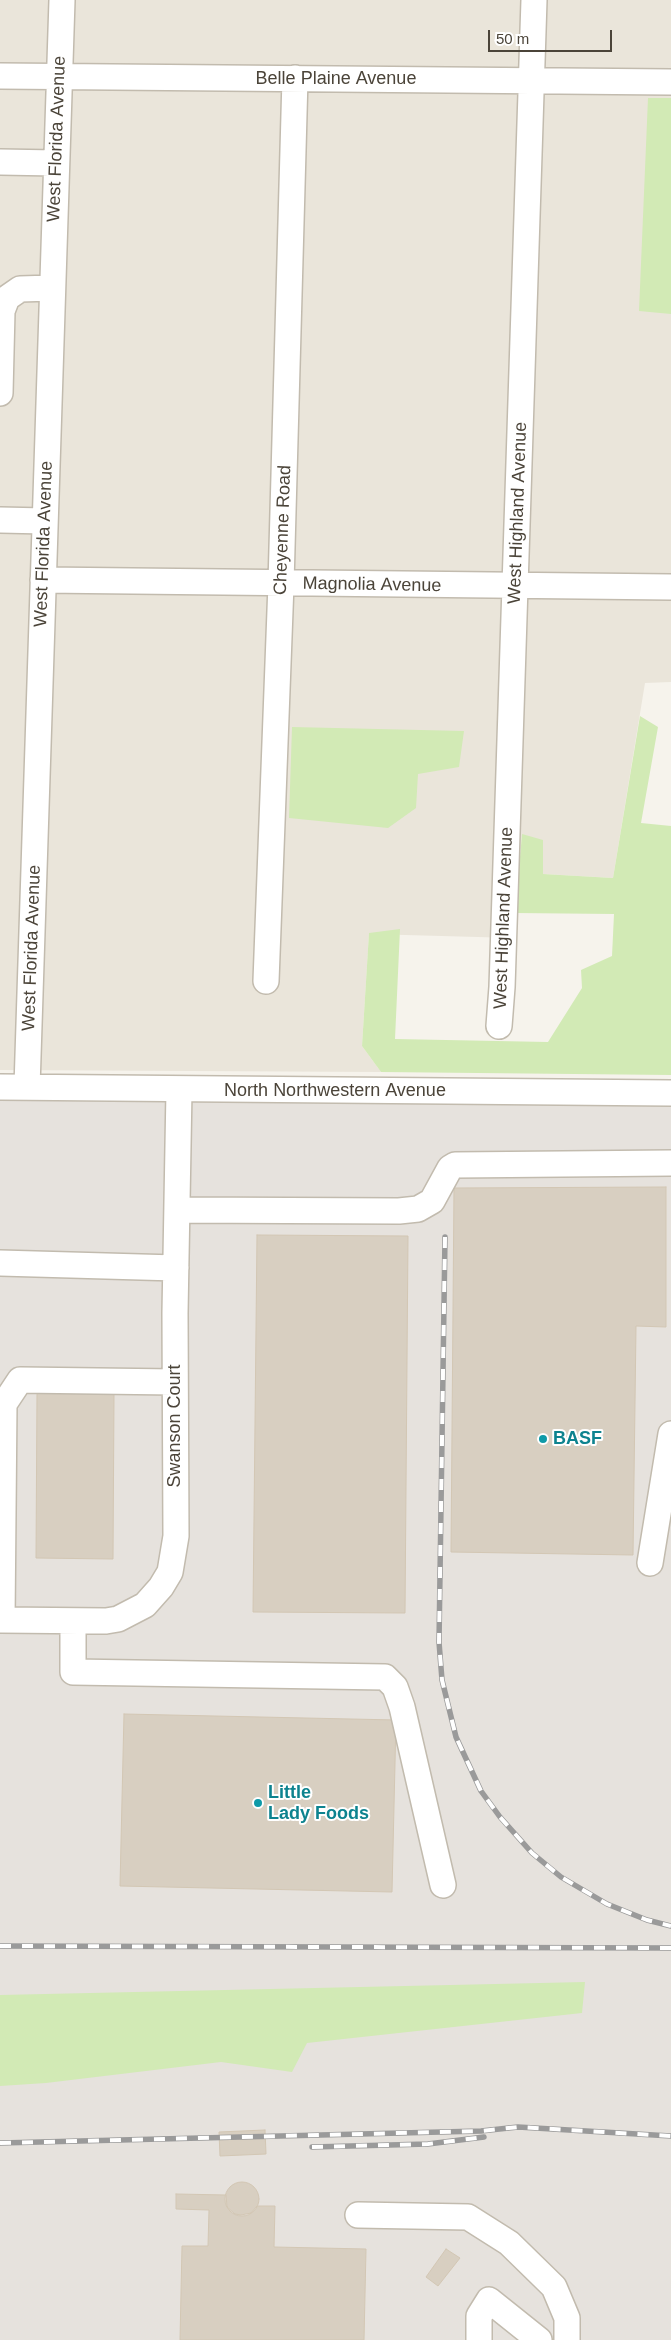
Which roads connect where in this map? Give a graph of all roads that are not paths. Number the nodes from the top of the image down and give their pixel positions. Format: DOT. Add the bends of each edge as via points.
graph roads {
  1 [pos="62,0"];
  2 [pos="534,0"];
  3 [pos="0,76"];
  4 [pos="59,77"];
  5 [pos="295,78"];
  6 [pos="531,80"];
  7 [pos="671,82"];
  8 [pos="0,162"];
  9 [pos="56,163"];
  10 [pos="52,288"];
  11 [pos="0,393"];
  12 [pos="0,520"];
  13 [pos="45,520"];
  14 [pos="43,580"];
  15 [pos="281,584"];
  16 [pos="515,586"];
  17 [pos="671,587"];
  18 [pos="266,981"];
  19 [pos="499,1026"];
  20 [pos="0,1087"];
  21 [pos="27,1087"];
  22 [pos="179,1090"];
  23 [pos="671,1093"];
  24 [pos="671,1163"];
  25 [pos="177,1210"];
  26 [pos="0,1263"];
  27 [pos="176,1268"];
  28 [pos="175,1382"];
  29 [pos="671,1434"];
  30 [pos="650,1563"];
  31 [pos="1,1620"];
  32 [pos="73,1621"];
  33 [pos="443,1885"];
  34 [pos="358,2215"];
  35 [pos="479,2340"];
  36 [pos="539,2340"];
  37 [pos="567,2340"];
  1 -- 4 [label="street, West Florida Avenue"];
  2 -- 6 [label="street, West Highland Avenue"];
  3 -- 4 [label="street, Belle Plaine Avenue"];
  4 -- 5 [label="street, Belle Plaine Avenue"];
  4 -- 9 [label="street, West Florida Avenue"];
  5 -- 6 [label="street, Belle Plaine Avenue"];
  5 -- 15 [label="street, Cheyenne Road"];
  6 -- 7 [label="street, Belle Plaine Avenue"];
  6 -- 16 [label="street, West Highland Avenue"];
  8 -- 9 [label="street"];
  9 -- 10 [label="street, West Florida Avenue"];
  10 -- 11 [label="street" via="20,288 7,298 2,311"];
  10 -- 13 [label="street, West Florida Avenue"];
  12 -- 13 [label="street"];
  13 -- 14 [label="street, West Florida Avenue"];
  14 -- 15 [label="street, Magnolia Avenue"];
  14 -- 21 [label="street, West Florida Avenue"];
  15 -- 16 [label="street, Magnolia Avenue"];
  15 -- 18 [label="street, Cheyenne Road"];
  16 -- 17 [label="street, Magnolia Avenue"];
  16 -- 19 [label="street, West Highland Avenue"];
  20 -- 21 [label="street, North Northwestern Avenue"];
  21 -- 22 [label="street, North Northwestern Avenue"];
  22 -- 23 [label="street, North Northwestern Avenue"];
  22 -- 25 [label="street, Swanson Court"];
  24 -- 25 [label="street" via="455,1165 450,1168 432,1201 418,1209 399,1211"];
  25 -- 27 [label="street, Swanson Court"];
  26 -- 27 [label="street"];
  27 -- 28 [label="street, Swanson Court"];
  28 -- 31 [label="street" via="20,1380 4,1404"];
  28 -- 32 [label="street, Swanson Court" via="176,1536 170,1572 161,1587 135,1612 112,1620"];
  29 -- 30 [label="street"];
  31 -- 32 [label="street, Swanson Court"];
  32 -- 33 [label="street" via="73,1672 384,1677 395,1687 402,1707"];
  34 -- 37 [label="street" via="468,2217 509,2243 554,2287 567,2318"];
  35 -- 36 [label="street" via="480,2316 489,2300"];
}
